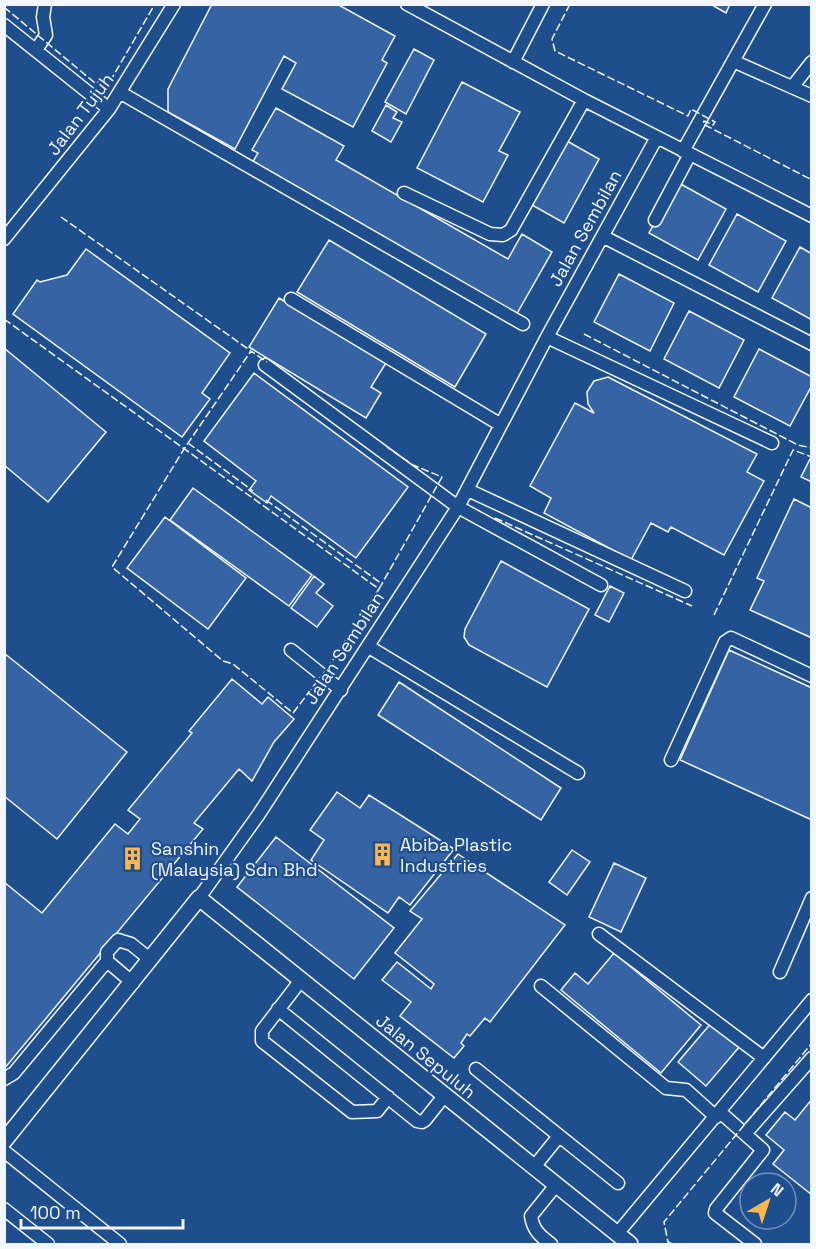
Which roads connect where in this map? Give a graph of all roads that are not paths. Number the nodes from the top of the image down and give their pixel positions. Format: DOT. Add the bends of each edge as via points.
graph roads {
  1 [pos="45,4"];
  2 [pos="174,4"];
  3 [pos="407,4"];
  4 [pos="543,4"];
  5 [pos="765,4"];
  6 [pos="4,25"];
  7 [pos="36,50"];
  8 [pos="733,61"];
  9 [pos="513,62"];
  10 [pos="812,62"];
  11 [pos="793,87"];
  12 [pos="121,93"];
  13 [pos="812,96"];
  14 [pos="584,100"];
  15 [pos="110,109"];
  16 [pos="657,137"];
  17 [pos="687,152"];
  18 [pos="404,193"];
  19 [pos="812,216"];
  20 [pos="655,219"];
  21 [pos="604,237"];
  22 [pos="4,239"];
  23 [pos="291,299"];
  24 [pos="523,324"];
  25 [pos="547,338"];
  26 [pos="812,344"];
  27 [pos="265,365"];
  28 [pos="501,425"];
  29 [pos="772,444"];
  30 [pos="468,490"];
  31 [pos="458,507"];
  32 [pos="601,585"];
  33 [pos="685,591"];
  34 [pos="369,647"];
  35 [pos="291,650"];
  36 [pos="812,676"];
  37 [pos="341,690"];
  38 [pos="671,760"];
  39 [pos="578,773"];
  40 [pos="199,898"];
  41 [pos="812,898"];
  42 [pos="599,934"];
  43 [pos="152,960"];
  44 [pos="107,961"];
  45 [pos="780,972"];
  46 [pos="301,980"];
  47 [pos="133,983"];
  48 [pos="541,986"];
  49 [pos="812,1000"];
  50 [pos="278,1009"];
  51 [pos="764,1058"];
  52 [pos="812,1058"];
  53 [pos="476,1070"];
  54 [pos="4,1078"];
  55 [pos="444,1096"];
  56 [pos="388,1097"];
  57 [pos="718,1114"];
  58 [pos="746,1134"];
  59 [pos="559,1136"];
  60 [pos="4,1141"];
  61 [pos="4,1151"];
  62 [pos="534,1167"];
  63 [pos="618,1183"];
  64 [pos="556,1185"];
  65 [pos="4,1209"];
  66 [pos="617,1234"];
  67 [pos="48,1245"];
  68 [pos="120,1245"];
  69 [pos="551,1245"];
  70 [pos="630,1245"];
  71 [pos="755,1245"];
  1 -- 7 [label="street" via="46,35"];
  2 -- 12 [label="street, Jalan Tujuh"];
  3 -- 9 [label="street"];
  4 -- 9 [label="street"];
  5 -- 8 [label="street"];
  6 -- 7 [label="street"];
  7 -- 15 [label="street"];
  8 -- 11 [label="street"];
  8 -- 17 [label="street"];
  9 -- 14 [label="street"];
  10 -- 11 [label="street"];
  11 -- 13 [label="street"];
  12 -- 15 [label="street, Jalan Tujuh"];
  12 -- 24 [label="street"];
  14 -- 16 [label="street"];
  14 -- 18 [label="street" via="511,230 503,236 490,234"];
  15 -- 22 [label="street, Jalan Tujuh"];
  16 -- 17 [label="street"];
  16 -- 21 [label="street, Jalan Sembilan"];
  17 -- 19 [label="street"];
  17 -- 20 [label="street"];
  21 -- 25 [label="street, Jalan Sembilan"];
  21 -- 26 [label="street"];
  23 -- 28 [label="street"];
  25 -- 28 [label="street, Jalan Sembilan"];
  25 -- 29 [label="street"];
  27 -- 31 [label="street"];
  28 -- 30 [label="street, Jalan Sembilan"];
  30 -- 31 [label="street, Jalan Sembilan"];
  30 -- 33 [label="street"];
  31 -- 32 [label="street"];
  31 -- 34 [label="street, Jalan Sembilan"];
  34 -- 37 [label="street, Jalan Sembilan"];
  34 -- 39 [label="street"];
  35 -- 37 [label="street"];
  36 -- 38 [label="street" via="731,638 725,642"];
  37 -- 40 [label="street, Jalan Sembilan"];
  40 -- 43 [label="main road, Jalan Sembilan"];
  40 -- 46 [label="main road, Jalan Sepuluh"];
  41 -- 45 [label="street"];
  42 -- 51 [label="street"];
  43 -- 44 [label="street" via="123,939 107,952"];
  43 -- 47 [label="main road, Jalan Sembilan"];
  44 -- 47 [label="street"];
  44 -- 54 [label="street" via="14,1073"];
  46 -- 50 [label="street"];
  46 -- 55 [label="main road, Jalan Sepuluh"];
  47 -- 60 [label="main road, Jalan Sembilan"];
  48 -- 57 [label="street" via="666,1088 686,1090"];
  49 -- 51 [label="street"];
  50 -- 56 [label="street"];
  50 -- 56 [label="street" via="262,1031 262,1041 352,1112 377,1111"];
  51 -- 57 [label="street"];
  52 -- 58 [label="street"];
  53 -- 59 [label="street"];
  55 -- 56 [label="street" via="422,1122"];
  55 -- 62 [label="main road, Jalan Sepuluh"];
  57 -- 58 [label="street"];
  57 -- 66 [label="street"];
  58 -- 71 [label="street" via="760,1146 762,1154 715,1214"];
  59 -- 62 [label="street"];
  59 -- 63 [label="street"];
  61 -- 68 [label="street"];
  62 -- 64 [label="main road, Jalan Sepuluh"];
  64 -- 66 [label="main road, Jalan Sepuluh"];
  64 -- 69 [label="street" via="531,1216 532,1225"];
  65 -- 67 [label="street"];
  66 -- 70 [label="main road, Jalan Sepuluh"];
}
